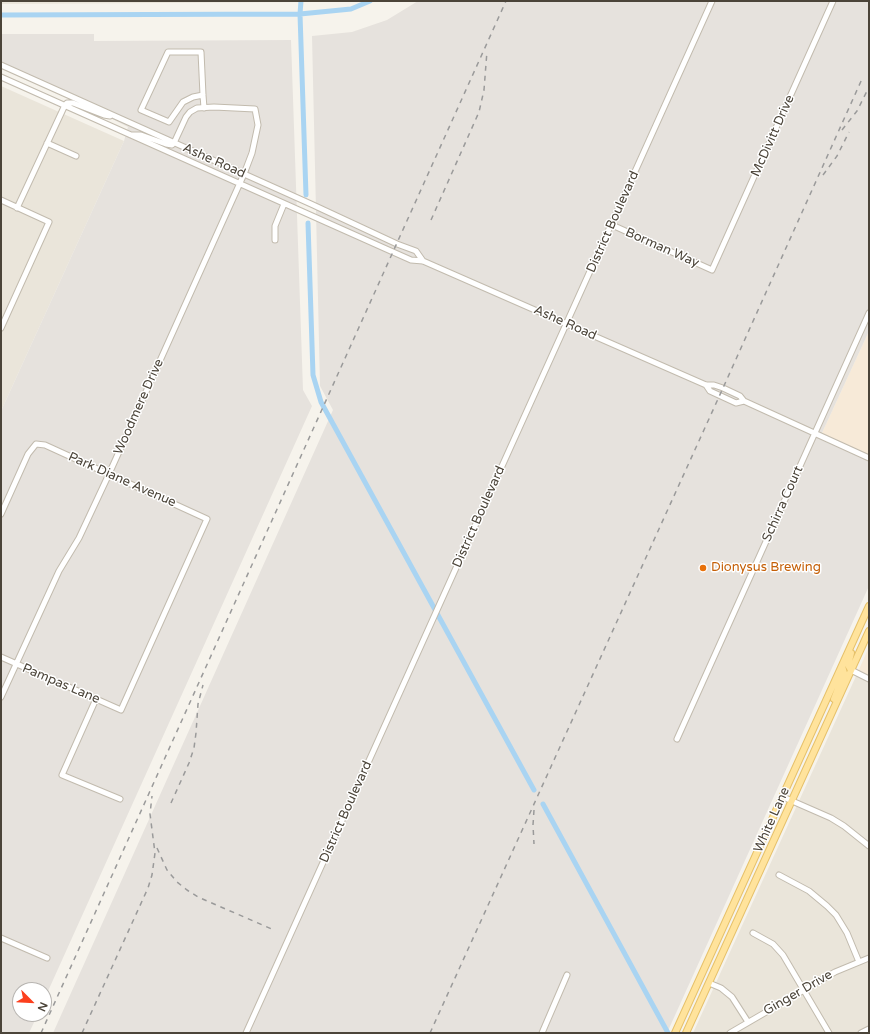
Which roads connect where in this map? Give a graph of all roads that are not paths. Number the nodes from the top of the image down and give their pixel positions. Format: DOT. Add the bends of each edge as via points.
graph roads {
  1 [pos="712,1"];
  2 [pos="833,1"];
  3 [pos="1,65"];
  4 [pos="1,77"];
  5 [pos="203,95"];
  6 [pos="64,105"];
  7 [pos="204,108"];
  8 [pos="115,116"];
  9 [pos="129,135"];
  10 [pos="47,143"];
  11 [pos="174,143"];
  12 [pos="76,156"];
  13 [pos="244,174"];
  14 [pos="239,184"];
  15 [pos="1,200"];
  16 [pos="284,204"];
  17 [pos="17,208"];
  18 [pos="612,225"];
  19 [pos="275,240"];
  20 [pos="423,261"];
  21 [pos="712,270"];
  22 [pos="869,313"];
  23 [pos="567,324"];
  24 [pos="1,328"];
  25 [pos="706,385"];
  26 [pos="744,401"];
  27 [pos="815,434"];
  28 [pos="869,458"];
  29 [pos="109,474"];
  30 [pos="1,514"];
  31 [pos="869,606"];
  32 [pos="861,623"];
  33 [pos="869,631"];
  34 [pos="1,657"];
  35 [pos="16,664"];
  36 [pos="842,666"];
  37 [pos="851,670"];
  38 [pos="869,679"];
  39 [pos="1,698"];
  40 [pos="96,698"];
  41 [pos="835,703"];
  42 [pos="121,710"];
  43 [pos="677,739"];
  44 [pos="782,797"];
  45 [pos="120,799"];
  46 [pos="792,800"];
  47 [pos="869,846"];
  48 [pos="779,875"];
  49 [pos="753,933"];
  50 [pos="1,938"];
  51 [pos="717,940"];
  52 [pos="47,958"];
  53 [pos="869,958"];
  54 [pos="859,962"];
  55 [pos="567,975"];
  56 [pos="709,983"];
  57 [pos="804,990"];
  58 [pos="748,1022"];
  59 [pos="869,1029"];
  60 [pos="676,1031"];
  61 [pos="246,1033"];
  62 [pos="542,1033"];
  63 [pos="686,1033"];
  64 [pos="730,1033"];
  65 [pos="829,1033"];
  66 [pos="861,1033"];
  1 -- 18 [label="street, District Boulevard"];
  2 -- 21 [label="street, McDivitt Drive"];
  3 -- 8 [label="street, Ashe Road"];
  4 -- 6 [label="street, Ashe Road"];
  5 -- 5 [label="street" via="201,52 168,52 141,110 169,122 183,102"];
  5 -- 7 [label="street"];
  6 -- 8 [label="street" via="73,103 104,115"];
  6 -- 9 [label="street, Ashe Road"];
  6 -- 10 [label="street"];
  7 -- 11 [label="street" via="197,108 186,117"];
  7 -- 13 [label="street, Woodmere Drive" via="255,109 258,125"];
  8 -- 11 [label="street, Ashe Road"];
  9 -- 11 [label="street" via="141,135 166,144"];
  9 -- 14 [label="street, Ashe Road"];
  10 -- 12 [label="street"];
  10 -- 17 [label="street"];
  11 -- 13 [label="street, Ashe Road"];
  13 -- 14 [label="street, Woodmere Drive"];
  13 -- 20 [label="street, Ashe Road" via="416,252"];
  14 -- 16 [label="street, Ashe Road"];
  14 -- 29 [label="street, Woodmere Drive"];
  15 -- 17 [label="street"];
  16 -- 19 [label="street" via="275,226"];
  16 -- 20 [label="street, Ashe Road" via="411,260"];
  17 -- 24 [label="street" via="49,222"];
  18 -- 21 [label="street, Borman Way"];
  18 -- 23 [label="street, District Boulevard"];
  20 -- 23 [label="street, Ashe Road"];
  22 -- 27 [label="street, Schirra Court"];
  23 -- 25 [label="street, Ashe Road"];
  23 -- 61 [label="street, District Boulevard"];
  25 -- 26 [label="street, Ashe Road" via="714,384 740,396"];
  25 -- 26 [label="street, Ashe Road" via="710,391 725,398 736,402"];
  26 -- 27 [label="street, Ashe Road"];
  27 -- 28 [label="street, Ashe Road"];
  27 -- 43 [label="street, Schirra Court"];
  29 -- 30 [label="street, Park Diane Avenue" via="45,445 36,444 28,454"];
  29 -- 35 [label="street, Woodmere Drive" via="79,538 59,571"];
  29 -- 42 [label="street, Park Diane Avenue" via="207,519"];
  31 -- 32 [label="main road, White Lane"];
  32 -- 36 [label="main road, White Lane"];
  32 -- 37 [label="main road" via="849,659 848,665"];
  33 -- 37 [label="main road, White Lane"];
  34 -- 35 [label="street, Pampas Lane"];
  35 -- 39 [label="street, Woodmere Drive"];
  35 -- 40 [label="street, Pampas Lane"];
  36 -- 41 [label="main road" via="844,673 834,698"];
  36 -- 44 [label="main road, White Lane"];
  37 -- 38 [label="street"];
  37 -- 41 [label="main road, White Lane"];
  40 -- 42 [label="street, Pampas Lane"];
  40 -- 45 [label="street" via="62,775"];
  41 -- 46 [label="main road, White Lane"];
  44 -- 46 [label="street"];
  44 -- 51 [label="main road, White Lane"];
  46 -- 47 [label="street" via="831,818"];
  46 -- 56 [label="main road, White Lane"];
  48 -- 54 [label="street" via="809,890 836,915"];
  49 -- 57 [label="street" via="778,949"];
  50 -- 52 [label="street"];
  51 -- 56 [label="main road" via="706,975"];
  51 -- 60 [label="main road, White Lane"];
  53 -- 54 [label="street, Ginger Drive"];
  54 -- 57 [label="street, Ginger Drive"];
  55 -- 62 [label="street"];
  56 -- 58 [label="street" via="732,997"];
  56 -- 63 [label="main road, White Lane"];
  57 -- 58 [label="street, Ginger Drive"];
  57 -- 65 [label="street"];
  58 -- 64 [label="street, Ginger Drive"];
  59 -- 66 [label="street"];
}
